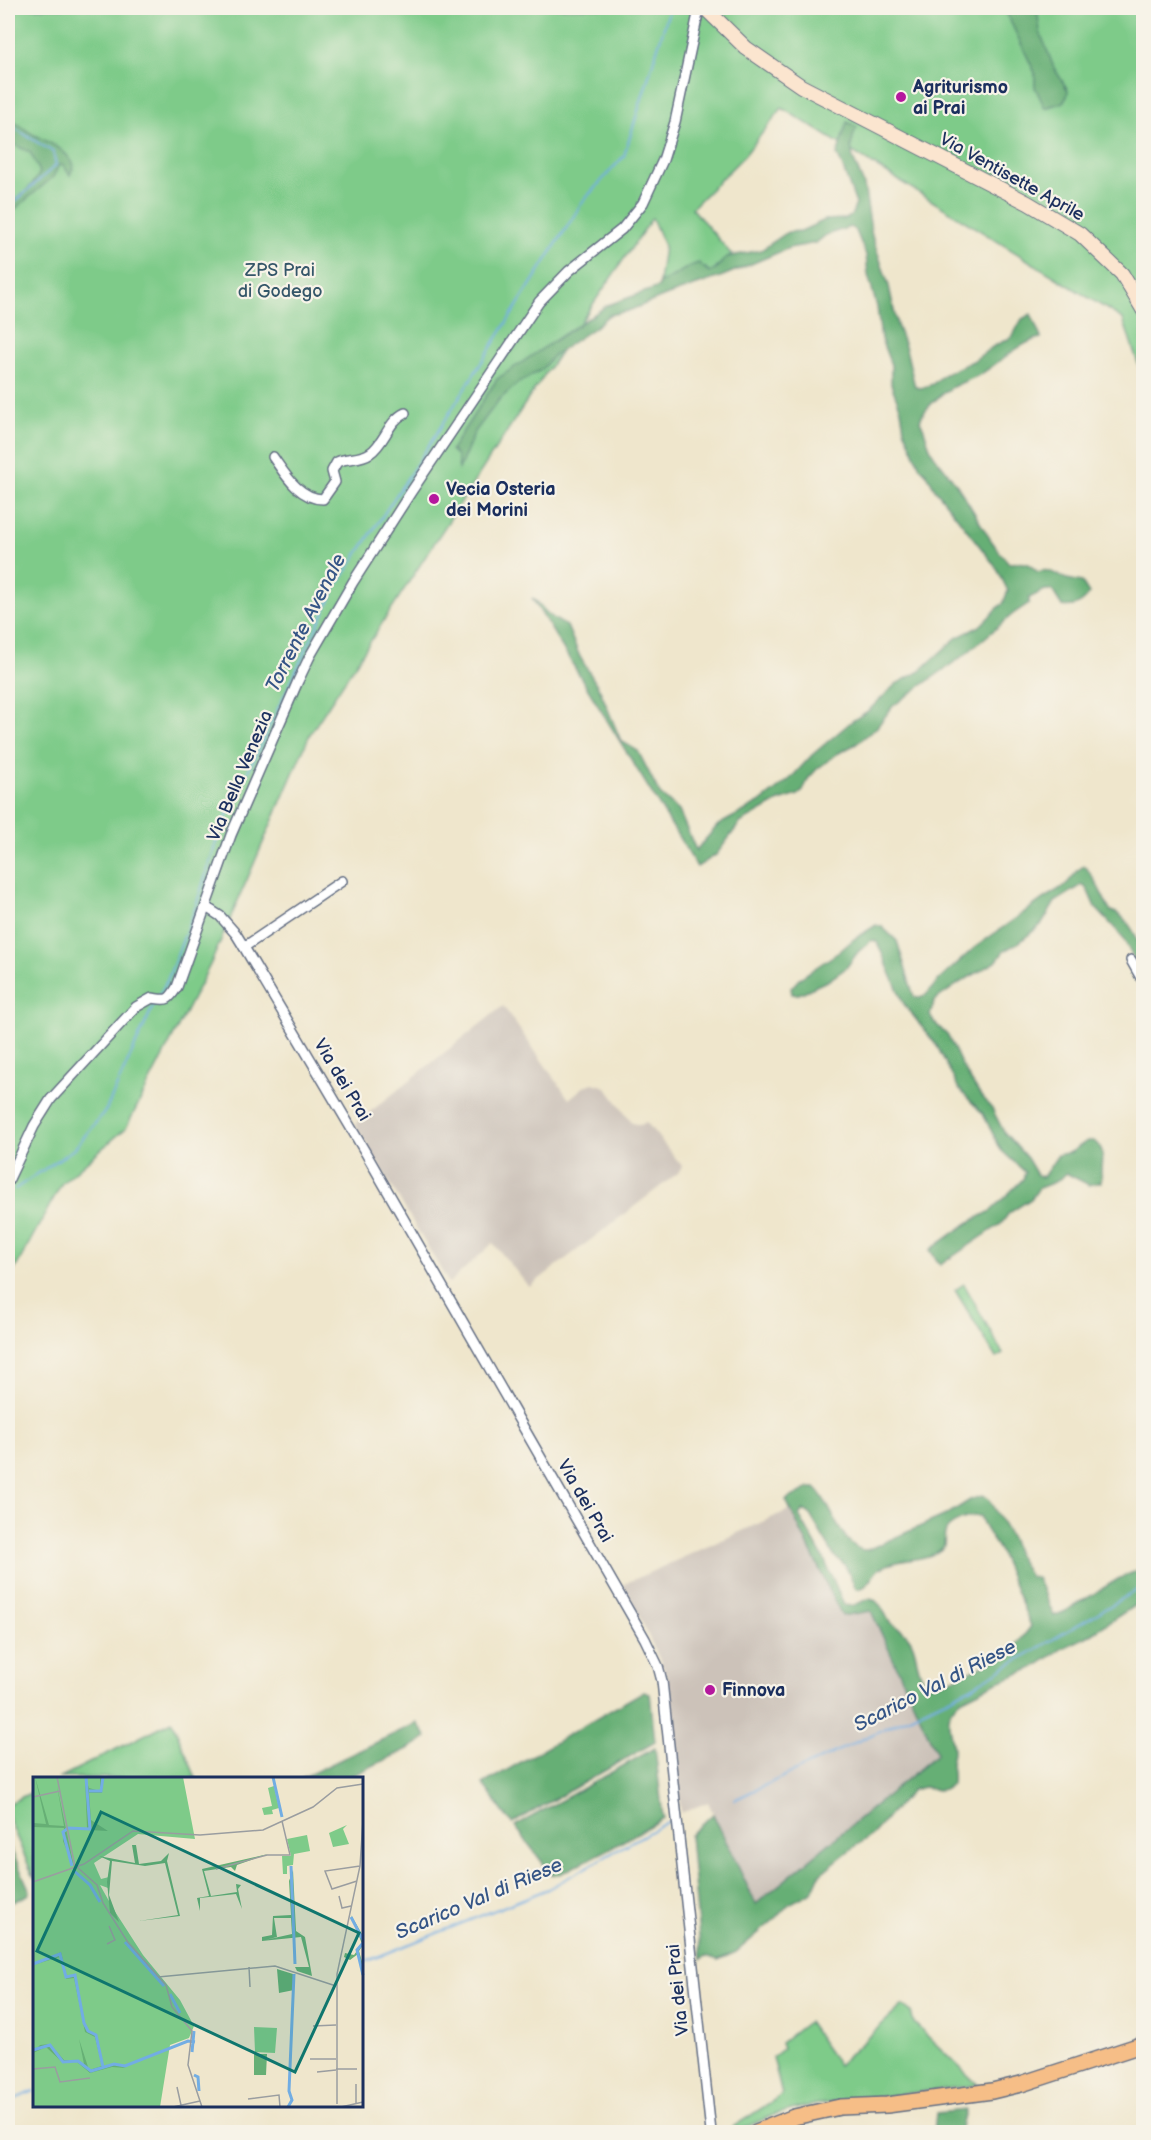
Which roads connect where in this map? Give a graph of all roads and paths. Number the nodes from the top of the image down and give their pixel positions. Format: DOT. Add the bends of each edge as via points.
graph roads {
  1 [pos="704,8"];
  2 [pos="1143,312"];
  3 [pos="405,413"];
  4 [pos="273,457"];
  5 [pos="342,881"];
  6 [pos="206,908"];
  7 [pos="244,947"];
  8 [pos="1131,960"];
  9 [pos="1143,983"];
  10 [pos="8,1181"];
  11 [pos="1143,2044"];
  12 [pos="711,2133"];
  13 [pos="756,2133"];
  1 -- 2 [label="main road, Via Ventisette Aprile" via="746,48 801,86 1028,203 1080,234 1122,274"];
  1 -- 6 [label="street, Via Bella Venezia" via="698,14 675,122 643,203 622,229 569,271 538,302 353,582 310,656 231,835"];
  3 -- 4 [label="street" via="368,454 337,462 332,471 335,482 323,499 298,489"];
  5 -- 7 [label="street"];
  6 -- 7 [label="street, Via dei Prai" via="220,916"];
  6 -- 10 [label="street, Via Bella Venezia" via="172,995 143,1001 59,1089 38,1118"];
  7 -- 12 [label="street, Via dei Prai" via="467,1328 658,1666"];
  8 -- 9 [label="street"];
  11 -- 13 [label="main road" via="992,2091 840,2107 794,2117"];
}
